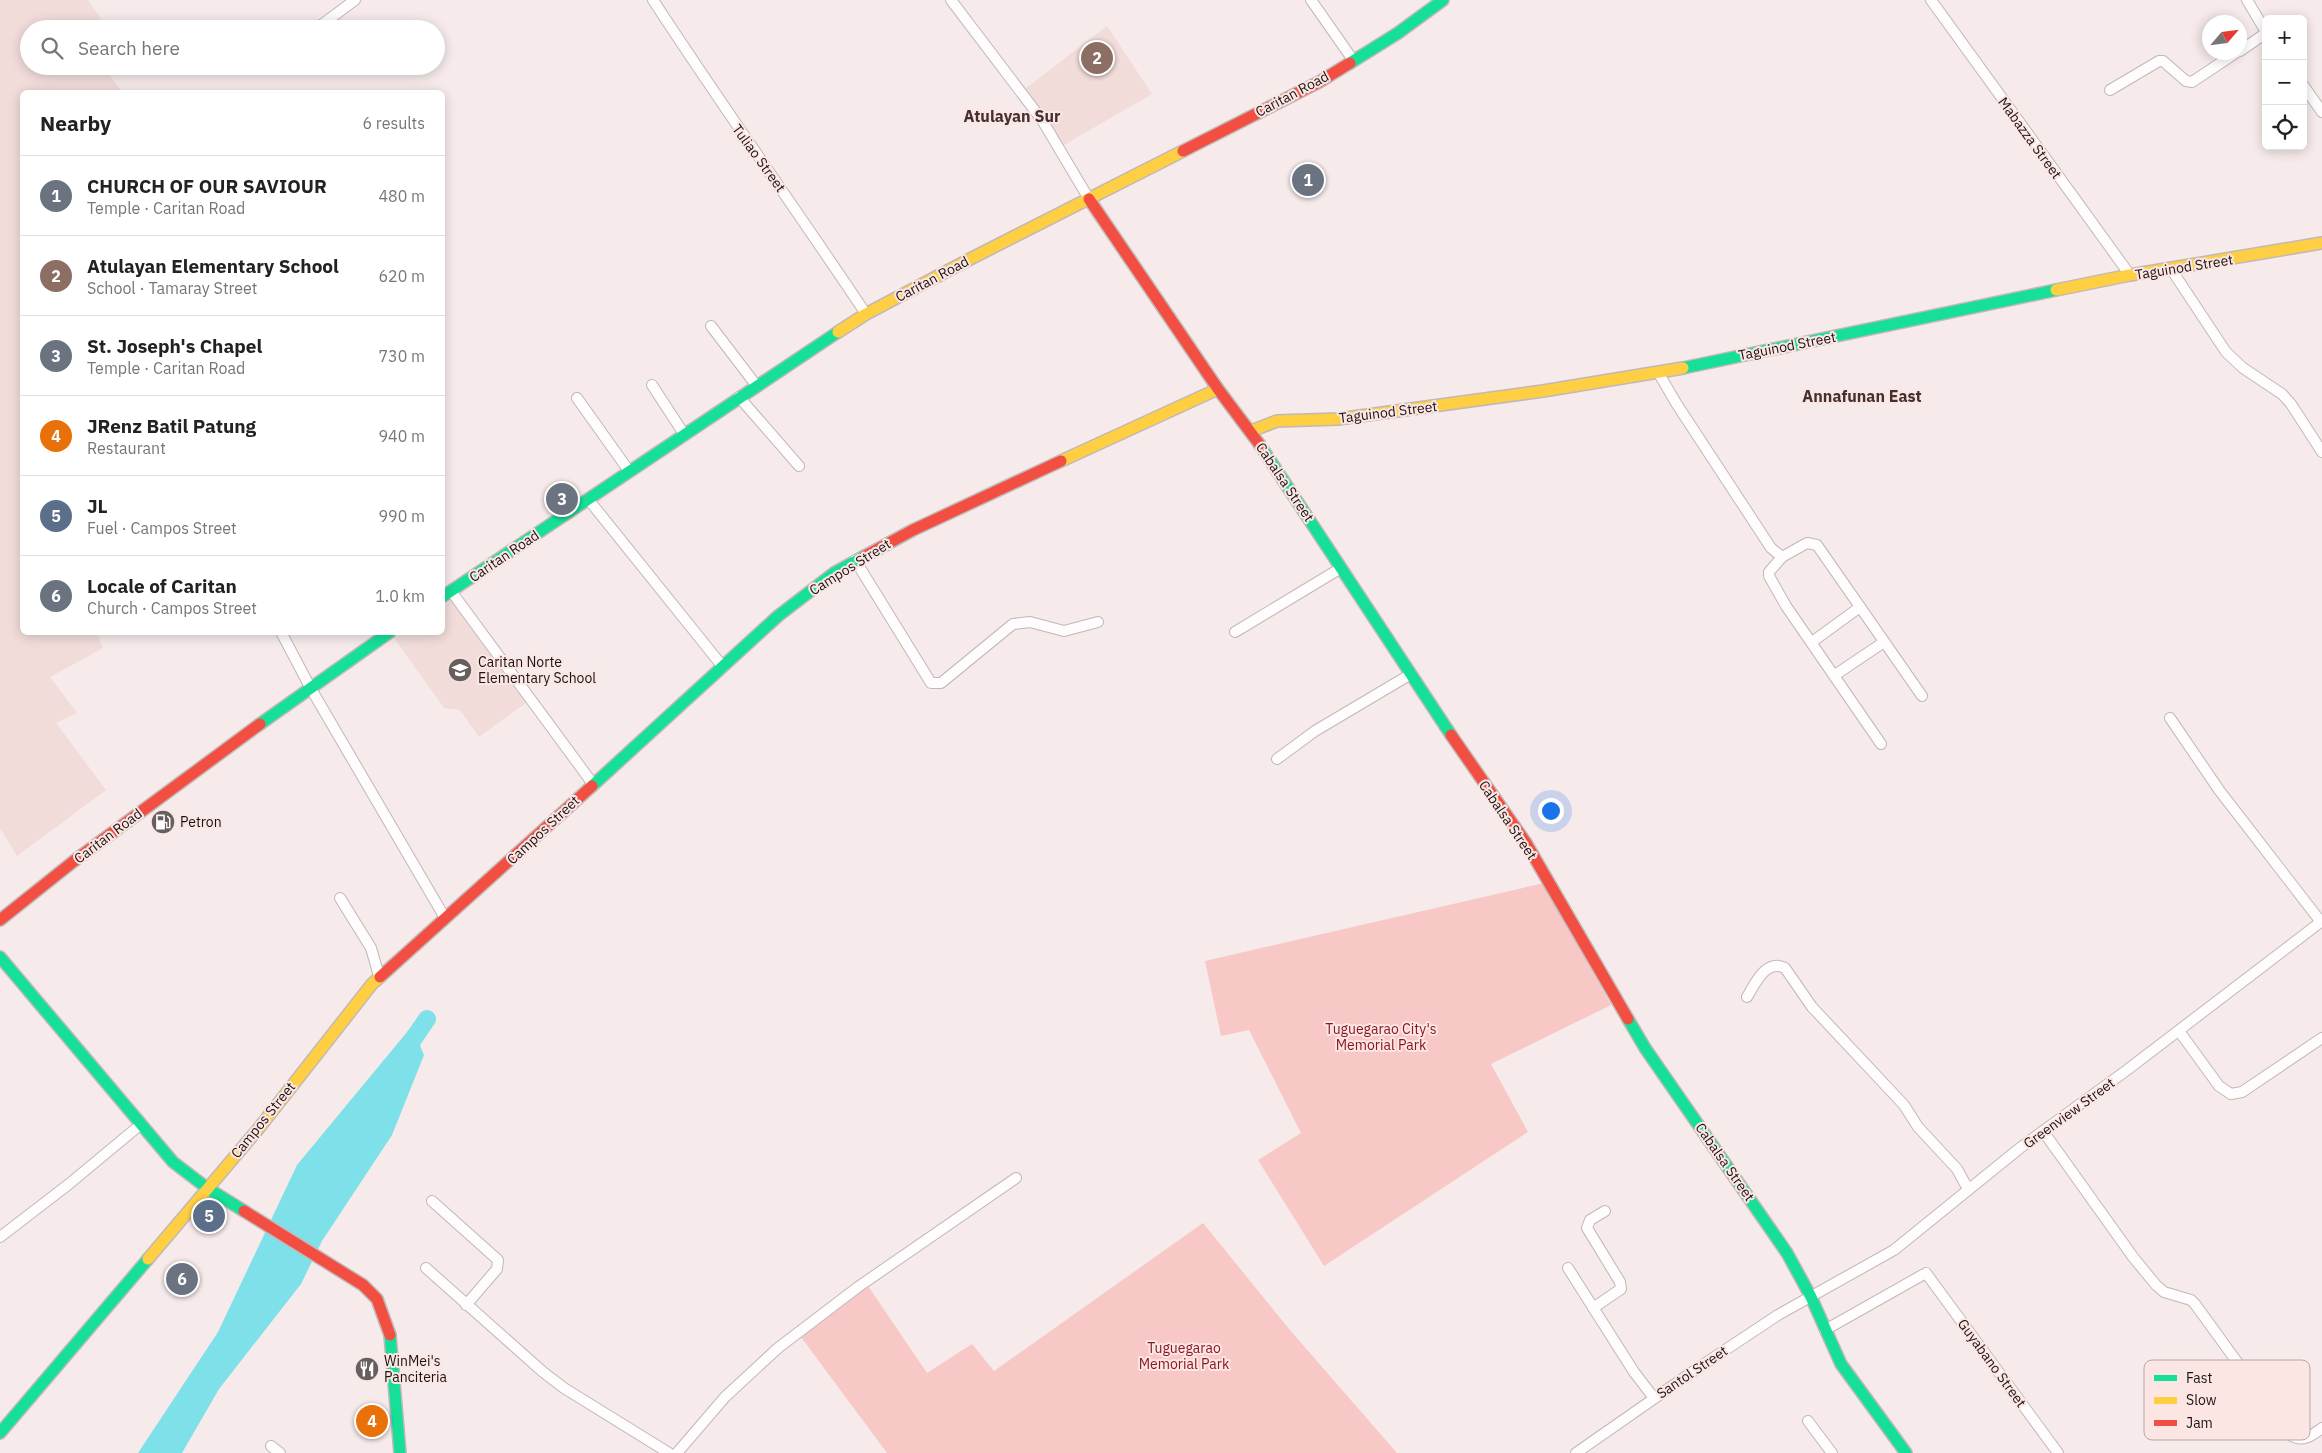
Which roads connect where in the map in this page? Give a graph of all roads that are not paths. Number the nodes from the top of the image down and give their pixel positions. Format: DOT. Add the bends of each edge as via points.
graph roads {
  1 [pos="355,0"];
  2 [pos="653,0"];
  3 [pos="951,0"];
  4 [pos="1310,0"];
  5 [pos="1443,0"];
  6 [pos="1931,0"];
  7 [pos="2247,0"];
  8 [pos="328,20"];
  9 [pos="2262,25"];
  10 [pos="2262,35"];
  11 [pos="2247,46"];
  12 [pos="1353,60"];
  13 [pos="2226,60"];
  14 [pos="2110,90"];
  15 [pos="2307,91"];
  16 [pos="2322,112"];
  17 [pos="1090,198"];
  18 [pos="2322,243"];
  19 [pos="2171,269"];
  20 [pos="2130,275"];
  21 [pos="866,314"];
  22 [pos="712,326"];
  23 [pos="1658,372"];
  24 [pos="756,385"];
  25 [pos="652,386"];
  26 [pos="1218,389"];
  27 [pos="739,397"];
  28 [pos="577,398"];
  29 [pos="1250,431"];
  30 [pos="684,434"];
  31 [pos="2322,452"];
  32 [pos="799,466"];
  33 [pos="629,471"];
  34 [pos="588,499"];
  35 [pos="1782,557"];
  36 [pos="855,560"];
  37 [pos="1341,568"];
  38 [pos="447,594"];
  39 [pos="1860,607"];
  40 [pos="1098,622"];
  41 [pos="1235,632"];
  42 [pos="283,635"];
  43 [pos="386,635"];
  44 [pos="1812,642"];
  45 [pos="1884,642"];
  46 [pos="723,667"];
  47 [pos="1411,674"];
  48 [pos="1835,675"];
  49 [pos="310,687"];
  50 [pos="1922,696"];
  51 [pos="2170,718"];
  52 [pos="1881,744"];
  53 [pos="1277,759"];
  54 [pos="593,784"];
  55 [pos="340,898"];
  56 [pos="445,918"];
  57 [pos="0,920"];
  58 [pos="2322,922"];
  59 [pos="0,957"];
  60 [pos="379,976"];
  61 [pos="1747,997"];
  62 [pos="2178,1031"];
  63 [pos="2322,1038"];
  64 [pos="140,1125"];
  65 [pos="2043,1131"];
  66 [pos="1016,1178"];
  67 [pos="207,1188"];
  68 [pos="1968,1189"];
  69 [pos="432,1201"];
  70 [pos="1605,1211"];
  71 [pos="0,1236"];
  72 [pos="426,1268"];
  73 [pos="1568,1268"];
  74 [pos="1811,1297"];
  75 [pos="466,1305"];
  76 [pos="1593,1308"];
  77 [pos="1825,1330"];
  78 [pos="2236,1360"];
  79 [pos="1654,1398"];
  80 [pos="1808,1420"];
  81 [pos="2322,1428"];
  82 [pos="0,1431"];
  83 [pos="2310,1435"];
  84 [pos="400,1453"];
  85 [pos="669,1453"];
  86 [pos="677,1453"];
  87 [pos="1576,1453"];
  88 [pos="1832,1453"];
  89 [pos="1906,1453"];
  90 [pos="2058,1453"];
  1 -- 8 [label="street"];
  2 -- 21 [label="street, Tuliao Street"];
  3 -- 17 [label="street" via="1042,120"];
  4 -- 12 [label="street"];
  5 -- 12 [label="main road, Caritan Road"];
  6 -- 20 [label="street, Mabazza Street"];
  7 -- 9 [label="street"];
  10 -- 11 [label="street"];
  12 -- 17 [label="main road, Caritan Road" via="1319,82"];
  13 -- 14 [label="street" via="2192,82 2186,81 2162,61 2157,62"];
  15 -- 16 [label="street"];
  17 -- 21 [label="main road, Caritan Road"];
  17 -- 26 [label="main road, Cabalsa Street"];
  18 -- 19 [label="main road, Taguinod Street"];
  19 -- 20 [label="main road, Taguinod Street"];
  19 -- 31 [label="street" via="2226,352 2243,368 2282,394"];
  20 -- 23 [label="main road, Taguinod Street"];
  21 -- 24 [label="main road, Caritan Road"];
  22 -- 24 [label="street"];
  23 -- 29 [label="main road, Taguinod Street" via="1348,418 1278,421"];
  23 -- 35 [label="street" via="1771,548"];
  24 -- 27 [label="main road, Caritan Road"];
  25 -- 30 [label="street"];
  26 -- 29 [label="main road, Cabalsa Street"];
  26 -- 36 [label="main road, Campos Street"];
  27 -- 30 [label="main road, Caritan Road"];
  27 -- 32 [label="street"];
  28 -- 33 [label="street"];
  29 -- 37 [label="main road, Cabalsa Street"];
  30 -- 33 [label="main road, Caritan Road"];
  33 -- 34 [label="main road, Caritan Road"];
  34 -- 38 [label="main road, Caritan Road"];
  34 -- 46 [label="street"];
  35 -- 39 [label="street" via="1807,543 1814,543"];
  35 -- 44 [label="street" via="1769,574 1786,606"];
  36 -- 40 [label="street" via="931,683 941,684 1013,624 1030,622 1064,631"];
  36 -- 46 [label="main road, Campos Street" via="811,589"];
  37 -- 41 [label="street"];
  37 -- 47 [label="main road, Cabalsa Street"];
  38 -- 54 [label="street"];
  39 -- 44 [label="street"];
  39 -- 45 [label="street"];
  42 -- 49 [label="street"];
  43 -- 49 [label="main road, Caritan Road"];
  44 -- 48 [label="street"];
  45 -- 48 [label="street"];
  45 -- 50 [label="street"];
  46 -- 54 [label="main road, Campos Street"];
  47 -- 53 [label="street" via="1316,731"];
  47 -- 74 [label="main road, Cabalsa Street" via="1526,843 1645,1048 1770,1226"];
  48 -- 52 [label="street"];
  49 -- 56 [label="street"];
  49 -- 57 [label="main road, Caritan Road"];
  51 -- 58 [label="street" via="2219,790"];
  54 -- 56 [label="main road, Campos Street"];
  55 -- 60 [label="street" via="371,948"];
  56 -- 60 [label="main road, Campos Street"];
  58 -- 62 [label="street, Greenview Street"];
  59 -- 64 [label="main road"];
  60 -- 67 [label="main road, Campos Street" via="259,1128"];
  61 -- 68 [label="street" via="1767,969 1774,966 1785,968 1812,1007 1904,1105 1918,1127 1957,1169"];
  62 -- 63 [label="street" via="2219,1086 2231,1094 2242,1092"];
  62 -- 65 [label="street, Greenview Street"];
  64 -- 67 [label="main road" via="173,1162"];
  64 -- 71 [label="street"];
  65 -- 68 [label="street, Greenview Street"];
  65 -- 78 [label="street" via="2156,1286 2164,1292 2191,1300"];
  66 -- 86 [label="street" via="858,1287 778,1348 725,1398"];
  67 -- 82 [label="main road, Campos Street"];
  67 -- 84 [label="main road" via="363,1285 378,1298 390,1331"];
  68 -- 74 [label="street, Greenview Street" via="1882,1258"];
  69 -- 75 [label="street" via="498,1260 498,1269"];
  70 -- 76 [label="street" via="1590,1220 1587,1228 1620,1282 1621,1290"];
  72 -- 75 [label="street"];
  73 -- 76 [label="street"];
  74 -- 77 [label="main road, Cabalsa Street"];
  74 -- 79 [label="street, Santol Street"];
  75 -- 85 [label="street" via="564,1388"];
  76 -- 79 [label="street"];
  77 -- 89 [label="main road, Cabalsa Street" via="1852,1382"];
  77 -- 90 [label="street, Guyabano Street" via="1926,1273"];
  79 -- 87 [label="street, Santol Street"];
  80 -- 88 [label="street"];
  81 -- 83 [label="street"];
}
